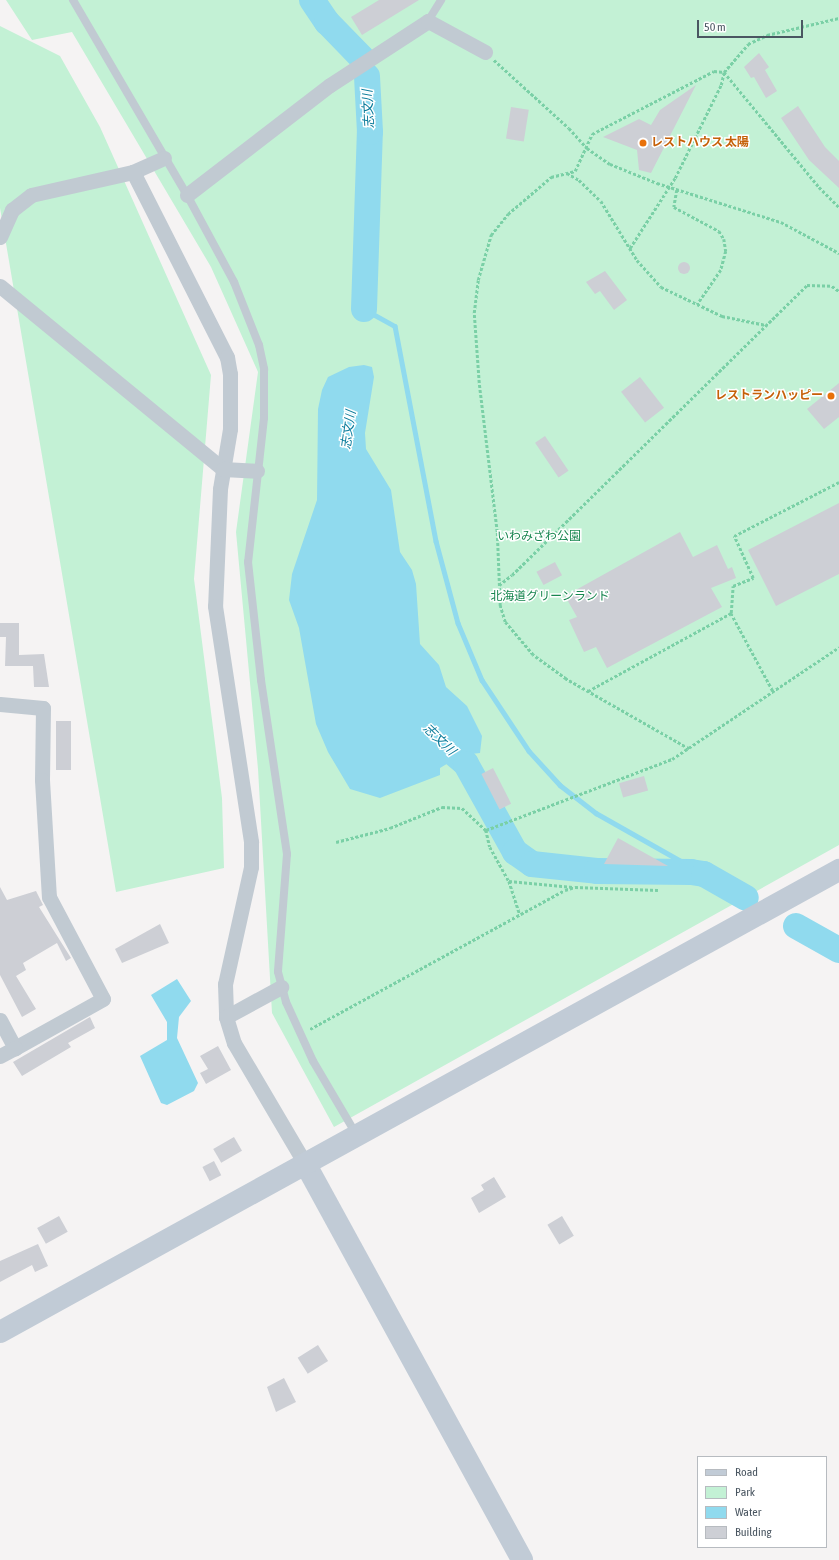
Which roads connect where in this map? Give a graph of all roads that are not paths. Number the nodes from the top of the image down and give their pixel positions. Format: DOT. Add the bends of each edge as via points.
graph roads {
  1 [pos="73,0"];
  2 [pos="441,0"];
  3 [pos="428,21"];
  4 [pos="485,52"];
  5 [pos="164,158"];
  6 [pos="133,172"];
  7 [pos="187,195"];
  8 [pos="0,237"];
  9 [pos="0,286"];
  10 [pos="223,470"];
  11 [pos="257,471"];
  12 [pos="0,704"];
  13 [pos="839,870"];
  14 [pos="281,987"];
  15 [pos="226,1017"];
  16 [pos="0,1020"];
  17 [pos="15,1048"];
  18 [pos="0,1056"];
  19 [pos="358,1137"];
  20 [pos="306,1165"];
  21 [pos="0,1332"];
  22 [pos="522,1560"];
  1 -- 5 [label="lane"];
  2 -- 3 [label="lane"];
  3 -- 4 [label="street"];
  3 -- 7 [label="street" via="330,85"];
  5 -- 6 [label="street"];
  5 -- 7 [label="lane"];
  6 -- 8 [label="street" via="31,195 12,210"];
  6 -- 10 [label="street" via="227,357 230,374 230,428"];
  7 -- 11 [label="lane" via="234,282 259,345 264,369 264,418"];
  9 -- 10 [label="street"];
  10 -- 11 [label="street"];
  10 -- 15 [label="street" via="217,529 215,606 251,842 250,873 225,984"];
  11 -- 14 [label="lane" via="248,562 260,673 287,854 279,942"];
  12 -- 17 [label="street" via="43,708 42,780 49,897 104,999"];
  13 -- 19 [label="street"];
  14 -- 15 [label="street"];
  14 -- 19 [label="lane" via="301,1034"];
  15 -- 20 [label="street" via="234,1043"];
  16 -- 17 [label="street"];
  17 -- 18 [label="street"];
  19 -- 20 [label="street"];
  20 -- 21 [label="street"];
  20 -- 22 [label="street"];
}
